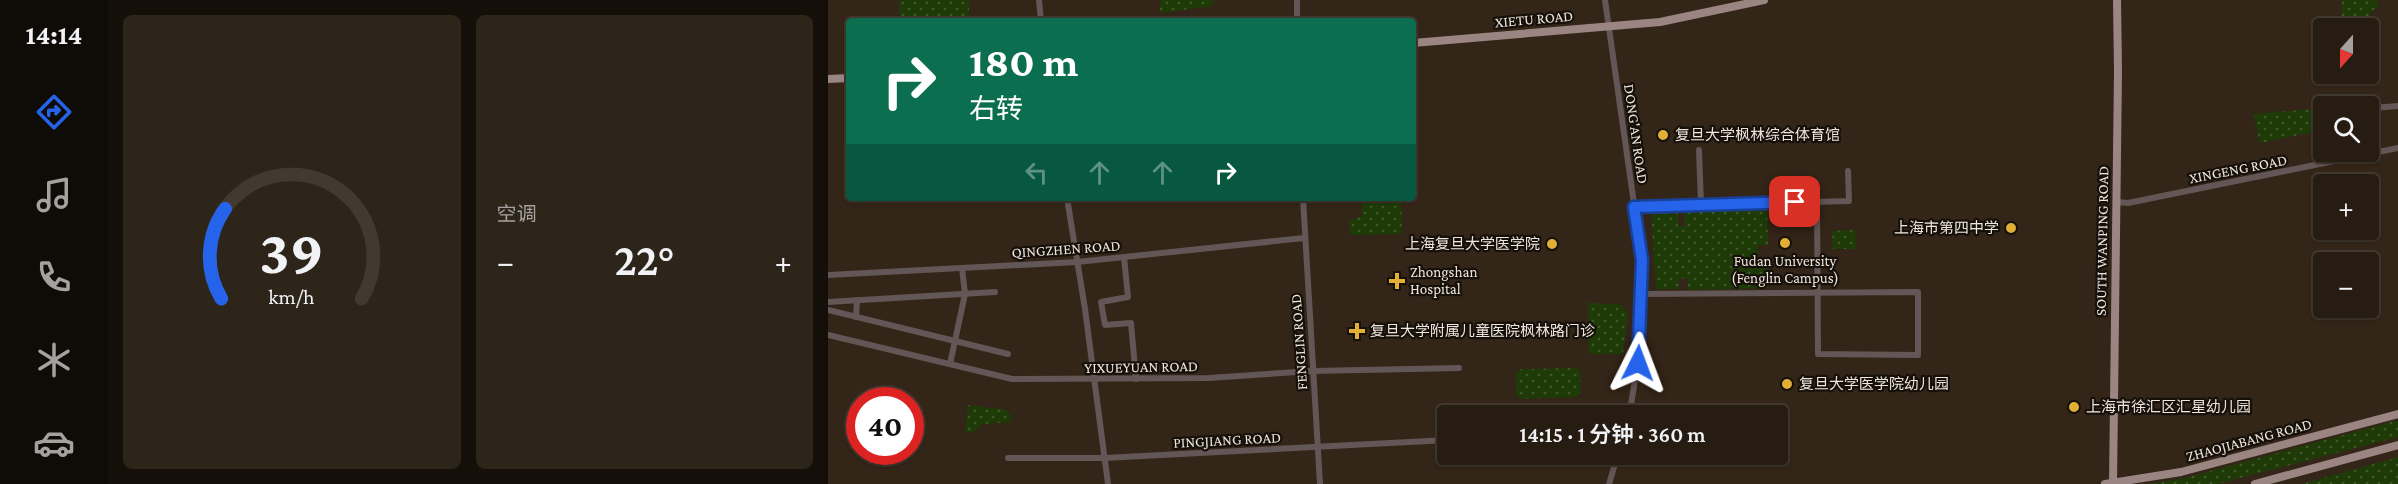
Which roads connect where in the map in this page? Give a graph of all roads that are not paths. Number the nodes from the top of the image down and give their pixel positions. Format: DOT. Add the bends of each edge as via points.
graph roads {
  1 [pos="1039,0"];
  2 [pos="1297,0"];
  3 [pos="1605,0"];
  4 [pos="1764,0"];
  5 [pos="2117,0"];
  6 [pos="1041,18"];
  7 [pos="1297,18"];
  8 [pos="1608,26"];
  9 [pos="1416,43"];
  10 [pos="846,78"];
  11 [pos="828,79"];
  12 [pos="2398,106"];
  13 [pos="2379,107"];
  14 [pos="2398,148"];
  15 [pos="1699,150"];
  16 [pos="2379,152"];
  17 [pos="2331,162"];
  18 [pos="1848,171"];
  19 [pos="1067,201"];
  20 [pos="1303,201"];
  21 [pos="1817,201"];
  22 [pos="2117,202"];
  23 [pos="1701,204"];
  24 [pos="1634,207"];
  25 [pos="1304,237"];
  26 [pos="1124,257"];
  27 [pos="1077,262"];
  28 [pos="962,268"];
  29 [pos="828,275"];
  30 [pos="995,292"];
  31 [pos="1816,292"];
  32 [pos="965,294"];
  33 [pos="1641,294"];
  34 [pos="857,300"];
  35 [pos="828,302"];
  36 [pos="828,310"];
  37 [pos="856,317"];
  38 [pos="828,335"];
  39 [pos="955,341"];
  40 [pos="1008,354"];
  41 [pos="950,364"];
  42 [pos="1459,368"];
  43 [pos="1312,371"];
  44 [pos="1094,379"];
  45 [pos="1136,379"];
  46 [pos="1631,405"];
  47 [pos="2398,414"];
  48 [pos="1437,441"];
  49 [pos="2398,445"];
  50 [pos="1317,447"];
  51 [pos="1008,458"];
  52 [pos="1104,458"];
  53 [pos="1615,465"];
  54 [pos="1108,484"];
  55 [pos="1320,484"];
  56 [pos="1609,484"];
  57 [pos="2111,484"];
  58 [pos="2255,484"];
  1 -- 6 [label="street"];
  2 -- 7 [label="street"];
  3 -- 8 [label="street, DONG'AN ROAD"];
  4 -- 8 [label="main road, XIETU ROAD" via="1660,22"];
  5 -- 22 [label="main road, SOUTH WANPING ROAD"];
  8 -- 9 [label="main road, XIETU ROAD"];
  8 -- 24 [label="street, DONG'AN ROAD"];
  10 -- 11 [label="main road"];
  12 -- 13 [label="street"];
  14 -- 16 [label="street, XINGENG ROAD"];
  15 -- 23 [label="street"];
  17 -- 22 [label="street, XINGENG ROAD" via="2128,203"];
  18 -- 21 [label="street" via="1849,201"];
  19 -- 27 [label="street"];
  20 -- 25 [label="street, FENGLIN ROAD"];
  21 -- 23 [label="street"];
  21 -- 31 [label="street"];
  22 -- 57 [label="main road, SOUTH WANPING ROAD"];
  23 -- 24 [label="street"];
  24 -- 33 [label="street, DONG'AN ROAD" via="1642,260"];
  25 -- 26 [label="street, QINGZHEN ROAD"];
  25 -- 43 [label="street, FENGLIN ROAD"];
  26 -- 27 [label="street, QINGZHEN ROAD"];
  26 -- 45 [label="street" via="1128,297 1101,302 1105,325 1131,323"];
  27 -- 28 [label="street, QINGZHEN ROAD"];
  27 -- 44 [label="street"];
  28 -- 29 [label="street, QINGZHEN ROAD"];
  28 -- 32 [label="street"];
  30 -- 32 [label="street"];
  31 -- 31 [label="street" via="1918,292 1918,355 1818,354"];
  31 -- 33 [label="street"];
  32 -- 34 [label="street"];
  32 -- 39 [label="street"];
  33 -- 46 [label="street, DONG'AN ROAD" via="1639,357"];
  34 -- 35 [label="street"];
  34 -- 37 [label="street"];
  36 -- 37 [label="street"];
  37 -- 39 [label="street"];
  38 -- 41 [label="street, YIXUEYUAN ROAD"];
  39 -- 40 [label="street"];
  39 -- 41 [label="street"];
  41 -- 44 [label="street, YIXUEYUAN ROAD" via="1012,379"];
  42 -- 43 [label="street, YIXUEYUAN ROAD"];
  43 -- 45 [label="street, YIXUEYUAN ROAD"];
  43 -- 50 [label="street, FENGLIN ROAD"];
  44 -- 45 [label="street, YIXUEYUAN ROAD"];
  44 -- 52 [label="street"];
  47 -- 57 [label="main road, ZHAOJIABANG ROAD" via="2181,472"];
  48 -- 50 [label="street, PINGJIANG ROAD"];
  49 -- 58 [label="main road"];
  50 -- 52 [label="street, PINGJIANG ROAD"];
  50 -- 55 [label="street, FENGLIN ROAD"];
  51 -- 52 [label="street, PINGJIANG ROAD"];
  52 -- 54 [label="street"];
  53 -- 56 [label="street"];
}
